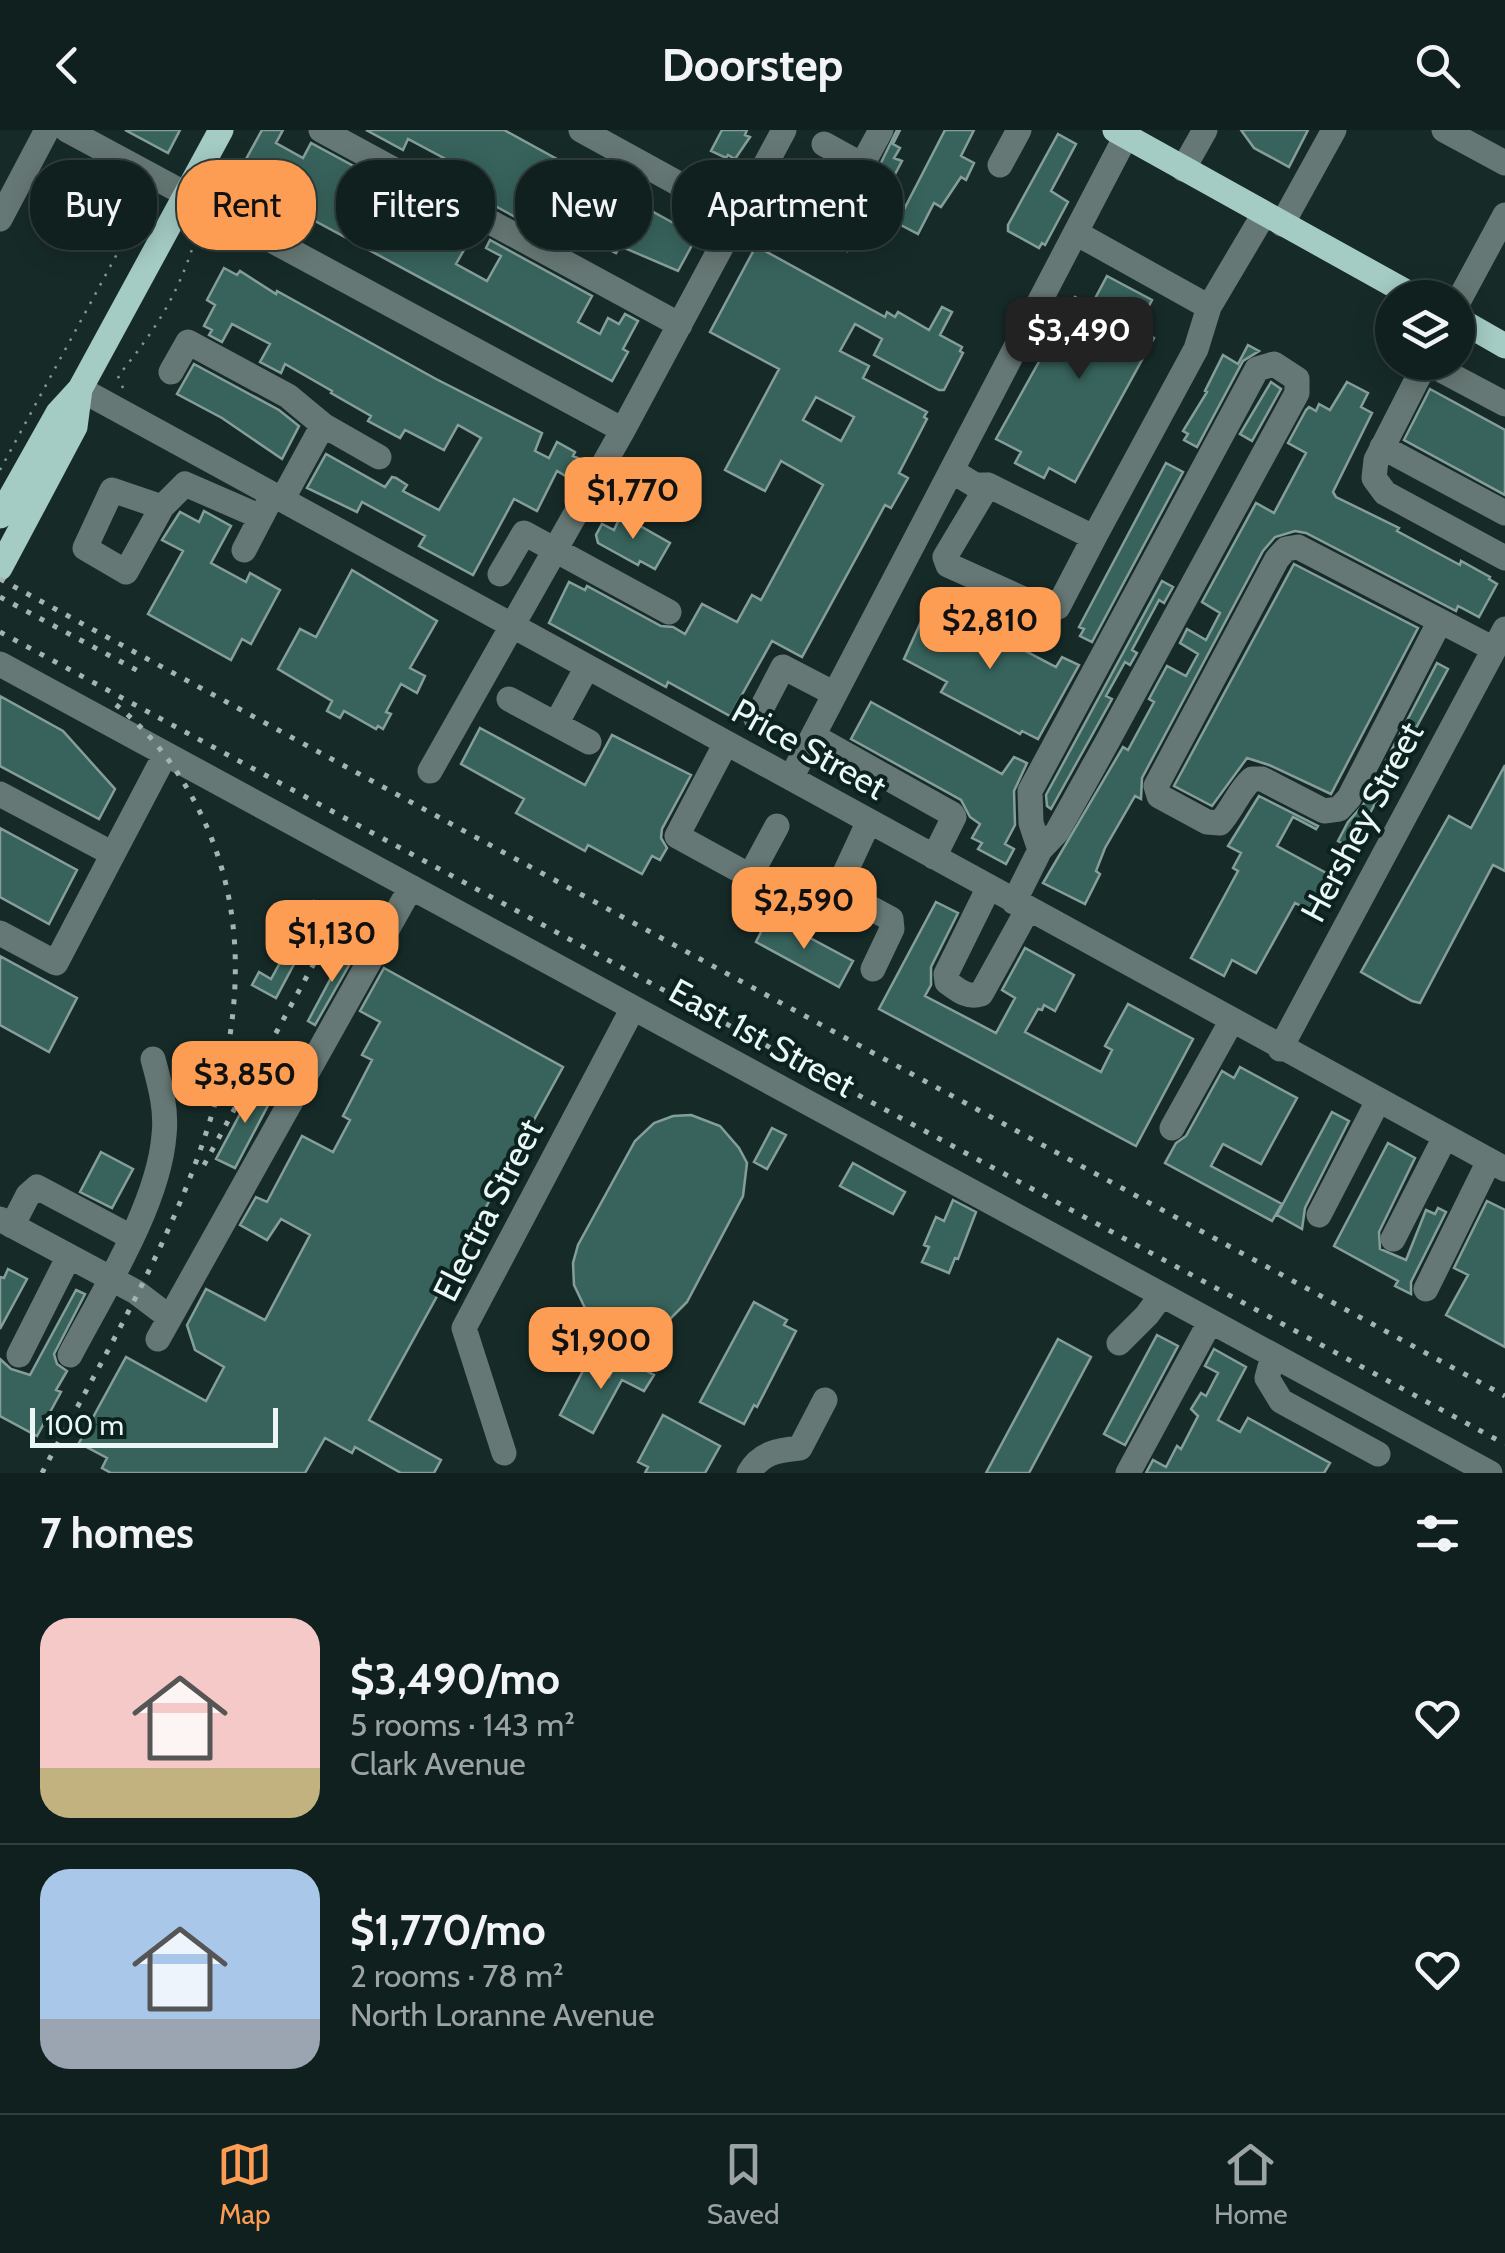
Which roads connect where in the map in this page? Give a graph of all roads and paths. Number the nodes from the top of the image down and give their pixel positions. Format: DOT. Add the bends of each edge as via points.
graph roads {
  1 [pos="47,130"];
  2 [pos="67,130"];
  3 [pos="221,130"];
  4 [pos="321,130"];
  5 [pos="581,130"];
  6 [pos="784,130"];
  7 [pos="798,130"];
  8 [pos="881,130"];
  9 [pos="1019,130"];
  10 [pos="1204,130"];
  11 [pos="1334,130"];
  12 [pos="1444,130"];
  13 [pos="1120,133"];
  14 [pos="828,137"];
  15 [pos="205,160"];
  16 [pos="768,160"];
  17 [pos="1505,163"];
  18 [pos="1000,165"];
  19 [pos="1183,169"];
  20 [pos="672,180"];
  21 [pos="177,191"];
  22 [pos="177,212"];
  23 [pos="1505,216"];
  24 [pos="1273,218"];
  25 [pos="0,219"];
  26 [pos="1076,232"];
  27 [pos="121,250"];
  28 [pos="192,250"];
  29 [pos="287,250"];
  30 [pos="720,250"];
  31 [pos="1385,280"];
  32 [pos="1470,280"];
  33 [pos="1209,306"];
  34 [pos="680,325"];
  35 [pos="1475,329"];
  36 [pos="1505,346"];
  37 [pos="171,372"];
  38 [pos="1417,380"];
  39 [pos="1460,380"];
  40 [pos="80,389"];
  41 [pos="125,395"];
  42 [pos="1505,404"];
  43 [pos="323,426"];
  44 [pos="623,430"];
  45 [pos="1382,447"];
  46 [pos="379,457"];
  47 [pos="0,470"];
  48 [pos="952,471"];
  49 [pos="988,486"];
  50 [pos="272,504"];
  51 [pos="162,507"];
  52 [pos="1505,513"];
  53 [pos="0,516"];
  54 [pos="1097,532"];
  55 [pos="244,550"];
  56 [pos="556,550"];
  57 [pos="1505,558"];
  58 [pos="1153,562"];
  59 [pos="0,568"];
  60 [pos="500,574"];
  61 [pos="1194,582"];
  62 [pos="669,612"];
  63 [pos="1440,622"];
  64 [pos="512,627"];
  65 [pos="1500,639"];
  66 [pos="0,664"];
  67 [pos="587,668"];
  68 [pos="835,694"];
  69 [pos="509,699"];
  70 [pos="756,720"];
  71 [pos="556,724"];
  72 [pos="813,736"];
  73 [pos="589,742"];
  74 [pos="726,743"];
  75 [pos="166,755"];
  76 [pos="430,771"];
  77 [pos="791,778"];
  78 [pos="0,794"];
  79 [pos="870,822"];
  80 [pos="777,826"];
  81 [pos="1040,850"];
  82 [pos="113,854"];
  83 [pos="934,857"];
  84 [pos="411,887"];
  85 [pos="988,888"];
  86 [pos="1021,905"];
  87 [pos="0,933"];
  88 [pos="873,968"];
  89 [pos="633,1008"];
  90 [pos="1231,1022"];
  91 [pos="1280,1049"];
  92 [pos="153,1059"];
  93 [pos="1378,1101"];
  94 [pos="1172,1128"];
  95 [pos="1445,1137"];
  96 [pos="1497,1165"];
  97 [pos="1320,1215"];
  98 [pos="6,1223"];
  99 [pos="131,1237"];
  100 [pos="1392,1239"];
  101 [pos="70,1256"];
  102 [pos="110,1278"];
  103 [pos="185,1287"];
  104 [pos="1426,1289"];
  105 [pos="136,1292"];
  106 [pos="1161,1296"];
  107 [pos="1210,1322"];
  108 [pos="1119,1343"];
  109 [pos="19,1355"];
  110 [pos="70,1355"];
  111 [pos="1272,1356"];
  112 [pos="825,1400"];
  113 [pos="1394,1423"];
  114 [pos="504,1454"];
  115 [pos="1372,1464"];
  116 [pos="749,1473"];
  117 [pos="1128,1473"];
  118 [pos="1490,1473"];
  1 -- 25 [label="street"];
  2 -- 21 [label="street"];
  3 -- 15 [label="main road"];
  4 -- 34 [label="street"];
  5 -- 20 [label="street"];
  6 -- 16 [label="street"];
  7 -- 14 [label="street"];
  8 -- 14 [label="street" via="862,165"];
  9 -- 18 [label="street"];
  10 -- 19 [label="street"];
  11 -- 24 [label="street"];
  12 -- 17 [label="street"];
  13 -- 19 [label="main road"];
  13 -- 26 [label="street"];
  19 -- 24 [label="main road"];
  22 -- 40 [label="main road"];
  23 -- 32 [label="street"];
  24 -- 31 [label="main road"];
  24 -- 33 [label="street"];
  26 -- 33 [label="street"];
  26 -- 48 [label="street"];
  27 -- 47 [label="path"];
  28 -- 41 [label="path" via="152,336 118,376"];
  29 -- 44 [label="street"];
  30 -- 34 [label="street"];
  33 -- 54 [label="street" via="1196,349"];
  34 -- 44 [label="street"];
  35 -- 36 [label="main road"];
  37 -- 43 [label="street" via="188,342 288,396"];
  38 -- 45 [label="street"];
  39 -- 42 [label="street"];
  40 -- 50 [label="street, Price Street"];
  40 -- 53 [label="main road" via="58,413"];
  40 -- 59 [label="main road" via="75,427"];
  43 -- 46 [label="street"];
  43 -- 50 [label="street"];
  44 -- 56 [label="street"];
  45 -- 52 [label="street"];
  45 -- 57 [label="street" via="1374,478 1386,493"];
  48 -- 49 [label="street"];
  48 -- 68 [label="street"];
  49 -- 54 [label="street" via="1091,536"];
  49 -- 54 [label="street" via="948,565 1048,610 1058,608"];
  50 -- 51 [label="street" via="185,484"];
  50 -- 55 [label="street"];
  50 -- 64 [label="street, Price Street"];
  56 -- 60 [label="street" via="521,535"];
  56 -- 62 [label="street"];
  56 -- 64 [label="street"];
  58 -- 61 [label="street"];
  58 -- 61 [label="street" via="1258,369 1274,364 1296,379 1297,393"];
  58 -- 81 [label="street" via="1030,791"];
  61 -- 81 [label="street" via="1057,832"];
  63 -- 63 [label="street" via="1298,547 1286,549 1156,786 1159,796 1220,823 1246,784 1262,779 1324,811 1338,809"];
  63 -- 65 [label="street"];
  64 -- 67 [label="street, Price Street"];
  64 -- 76 [label="street"];
  65 -- 91 [label="street, Hershey Street"];
  66 -- 75 [label="street, East 1st Street"];
  67 -- 71 [label="street"];
  67 -- 74 [label="street, Price Street"];
  68 -- 70 [label="street" via="783,668"];
  68 -- 72 [label="street"];
  69 -- 71 [label="street"];
  71 -- 73 [label="street"];
  72 -- 77 [label="street"];
  72 -- 83 [label="street" via="952,814"];
  74 -- 77 [label="street, Price Street"];
  74 -- 80 [label="street" via="677,836 750,876"];
  75 -- 82 [label="street"];
  75 -- 84 [label="street, East 1st Street"];
  77 -- 79 [label="street, Price Street"];
  78 -- 82 [label="street"];
  79 -- 83 [label="street, Price Street"];
  79 -- 88 [label="street" via="837,890 891,919"];
  81 -- 86 [label="street"];
  82 -- 87 [label="street" via="56,963"];
  83 -- 85 [label="street, Price Street"];
  84 -- 89 [label="street, East 1st Street"];
  84 -- 103 [label="street"];
  85 -- 86 [label="street, Price Street"];
  85 -- 86 [label="street" via="946,974 959,991 981,994"];
  86 -- 90 [label="street, Price Street"];
  89 -- 106 [label="street, East 1st Street"];
  89 -- 114 [label="street, Electra Street" via="464,1328"];
  90 -- 91 [label="street, Price Street"];
  90 -- 94 [label="street"];
  91 -- 93 [label="street, Price Street"];
  92 -- 99 [label="street" via="164,1100 164,1144"];
  93 -- 95 [label="street, Price Street"];
  93 -- 97 [label="street"];
  95 -- 96 [label="street, Price Street"];
  95 -- 100 [label="street"];
  96 -- 104 [label="street"];
  98 -- 99 [label="street" via="37,1188"];
  98 -- 101 [label="street"];
  99 -- 102 [label="street"];
  101 -- 102 [label="street"];
  101 -- 109 [label="street"];
  102 -- 105 [label="street"];
  102 -- 110 [label="street"];
  103 -- 105 [label="street"];
  103 -- 105 [label="street" via="164,1328"];
  106 -- 107 [label="street, East 1st Street"];
  106 -- 108 [label="street"];
  107 -- 111 [label="street, East 1st Street"];
  107 -- 117 [label="street"];
  111 -- 113 [label="street, East 1st Street"];
  111 -- 115 [label="street" via="1267,1378 1281,1401"];
  112 -- 116 [label="street" via="800,1448 757,1459"];
  113 -- 115 [label="street"];
  113 -- 118 [label="street, East 1st Street"];
}
